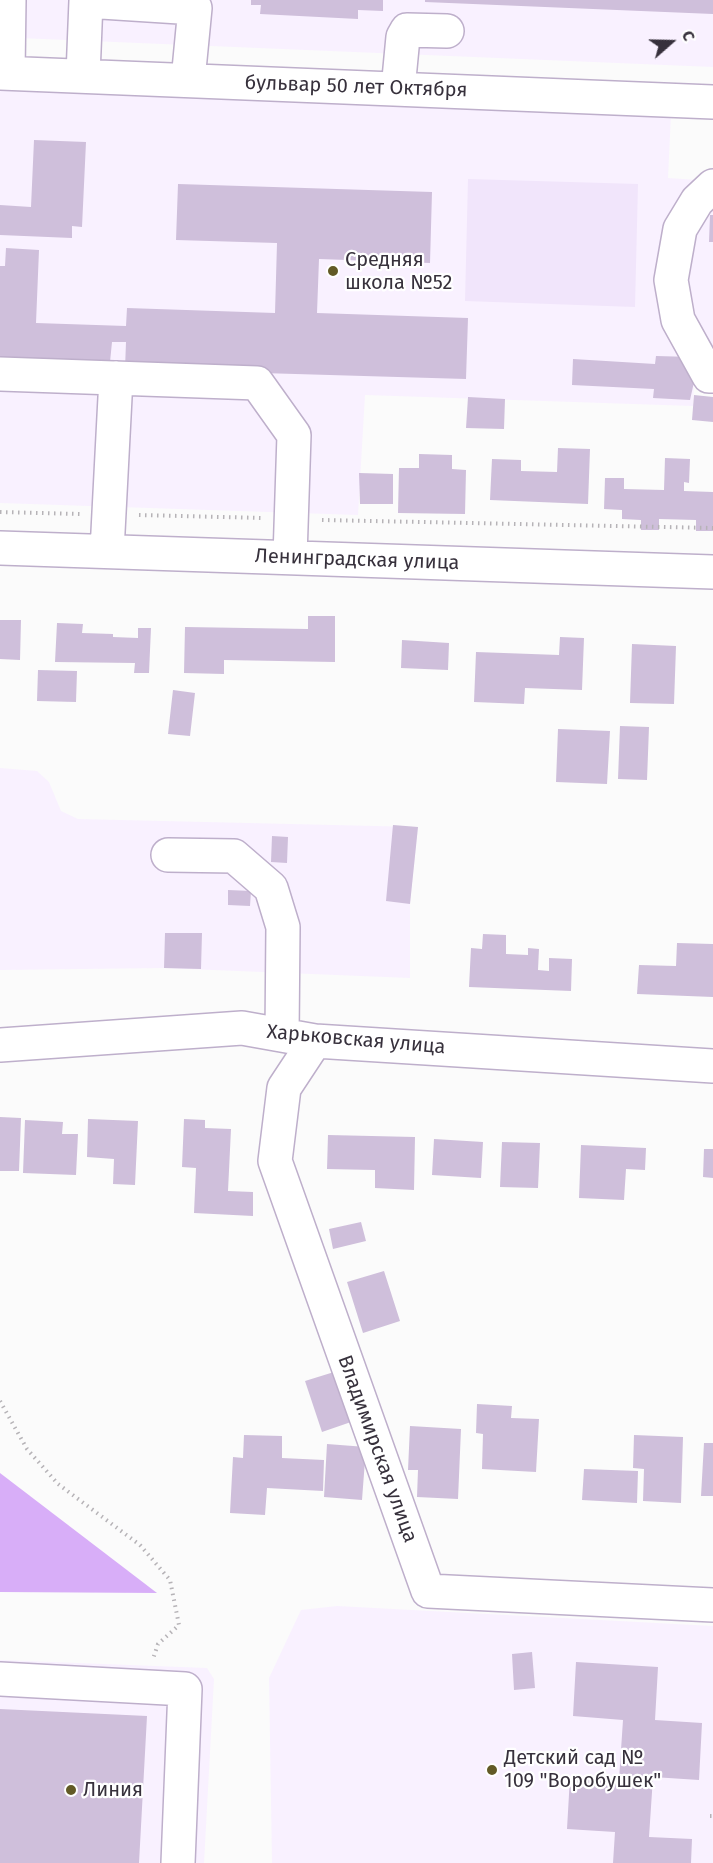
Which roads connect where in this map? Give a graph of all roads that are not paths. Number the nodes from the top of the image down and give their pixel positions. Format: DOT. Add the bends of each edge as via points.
graph roads {
  1 [pos="9,0"];
  2 [pos="447,32"];
  3 [pos="4,72"];
  4 [pos="83,75"];
  5 [pos="188,80"];
  6 [pos="398,89"];
  7 [pos="713,102"];
  8 [pos="713,186"];
  9 [pos="0,374"];
  10 [pos="713,376"];
  11 [pos="116,378"];
  12 [pos="0,548"];
  13 [pos="107,551"];
  14 [pos="290,557"];
  15 [pos="713,572"];
  16 [pos="168,855"];
  17 [pos="282,1035"];
  18 [pos="315,1041"];
  19 [pos="0,1045"];
  20 [pos="713,1066"];
  21 [pos="713,1605"];
  22 [pos="0,1679"];
  23 [pos="178,1863"];
  1 -- 3 [label="street"];
  2 -- 6 [label="street" via="407,30"];
  3 -- 4 [label="street, бульвар 50 лет Октября"];
  4 -- 5 [label="street, бульвар 50 лет Октября"];
  4 -- 5 [label="street" via="86,1 195,8"];
  5 -- 6 [label="street, бульвар 50 лет Октября"];
  6 -- 7 [label="street, бульвар 50 лет Октября"];
  8 -- 10 [label="street" via="697,201 680,229 671,279 678,320 709,376"];
  9 -- 11 [label="street"];
  11 -- 13 [label="street"];
  11 -- 14 [label="street" via="257,383 294,435"];
  12 -- 13 [label="street, Ленинградская улица"];
  13 -- 14 [label="street, Ленинградская улица"];
  14 -- 15 [label="street, Ленинградская улица"];
  16 -- 17 [label="street" via="234,856 271,888 283,927"];
  17 -- 18 [label="street, Харьковская улица"];
  17 -- 19 [label="street, Харьковская улица" via="242,1028"];
  18 -- 20 [label="street, Харьковская улица"];
  18 -- 21 [label="street, Владимирская улица" via="284,1088 275,1161 428,1591"];
  22 -- 23 [label="street" via="185,1689"];
}
